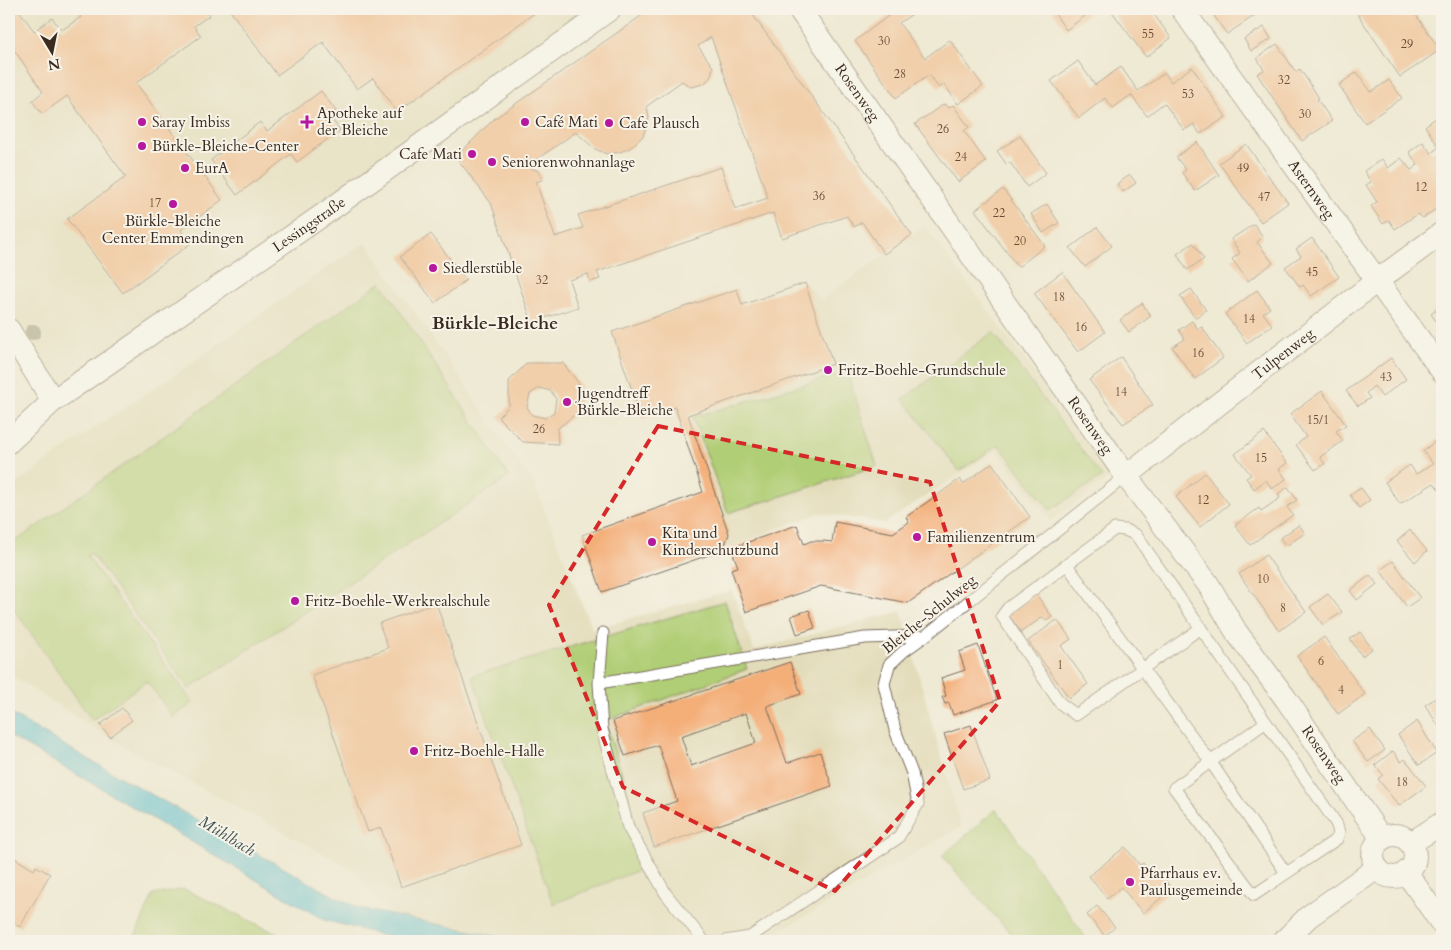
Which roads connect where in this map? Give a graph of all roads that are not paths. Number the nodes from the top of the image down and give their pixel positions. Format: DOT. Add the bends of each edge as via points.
graph roads {
  1 [pos="610,9"];
  2 [pos="799,9"];
  3 [pos="1182,9"];
  4 [pos="1442,233"];
  5 [pos="1378,280"];
  6 [pos="9,330"];
  7 [pos="1442,371"];
  8 [pos="53,401"];
  9 [pos="9,442"];
  10 [pos="1126,476"];
  11 [pos="1066,565"];
  12 [pos="1200,628"];
  13 [pos="603,633"];
  14 [pos="925,636"];
  15 [pos="1143,668"];
  16 [pos="598,683"];
  17 [pos="1266,722"];
  18 [pos="1210,761"];
  19 [pos="1442,823"];
  20 [pos="1382,839"];
  21 [pos="1411,843"];
  22 [pos="1377,868"];
  23 [pos="1406,872"];
  24 [pos="1286,873"];
  25 [pos="1442,924"];
  26 [pos="704,941"];
  27 [pos="726,941"];
  28 [pos="1284,941"];
  1 -- 8 [label="street, Lessingstraße" via="327,212"];
  2 -- 10 [label="street, Rosenweg"];
  3 -- 5 [label="street, Asternweg"];
  4 -- 5 [label="street, Tulpenweg"];
  5 -- 7 [label="street, Asternweg"];
  5 -- 10 [label="street, Tulpenweg"];
  6 -- 8 [label="street"];
  8 -- 9 [label="street, Lessingstraße"];
  10 -- 14 [label="lane, Bleiche-Schulweg"];
  10 -- 20 [label="street, Rosenweg" via="1202,577 1237,633"];
  11 -- 12 [label="lane" via="1115,529 1136,535"];
  11 -- 15 [label="lane"];
  11 -- 15 [label="lane" via="1008,608 1002,616 1060,703 1076,715"];
  12 -- 15 [label="lane"];
  12 -- 17 [label="lane"];
  13 -- 16 [label="lane"];
  14 -- 16 [label="lane" via="865,638"];
  14 -- 27 [label="lane, Bleiche-Schulweg" via="888,665 884,684 895,730 912,773 918,804 898,838 750,937"];
  15 -- 18 [label="lane"];
  16 -- 26 [label="lane" via="602,729 628,826 666,894"];
  17 -- 18 [label="lane"];
  17 -- 24 [label="lane" via="1339,832 1337,839"];
  18 -- 24 [label="lane"];
  18 -- 24 [label="lane" via="1174,788 1254,895"];
  19 -- 21 [label="street"];
  20 -- 21 [label="street" via="1397,835"];
  20 -- 22 [label="street" via="1373,853"];
  21 -- 23 [label="street" via="1414,858"];
  22 -- 23 [label="street" via="1391,876"];
  22 -- 28 [label="street" via="1308,917"];
  23 -- 25 [label="street"];
}
